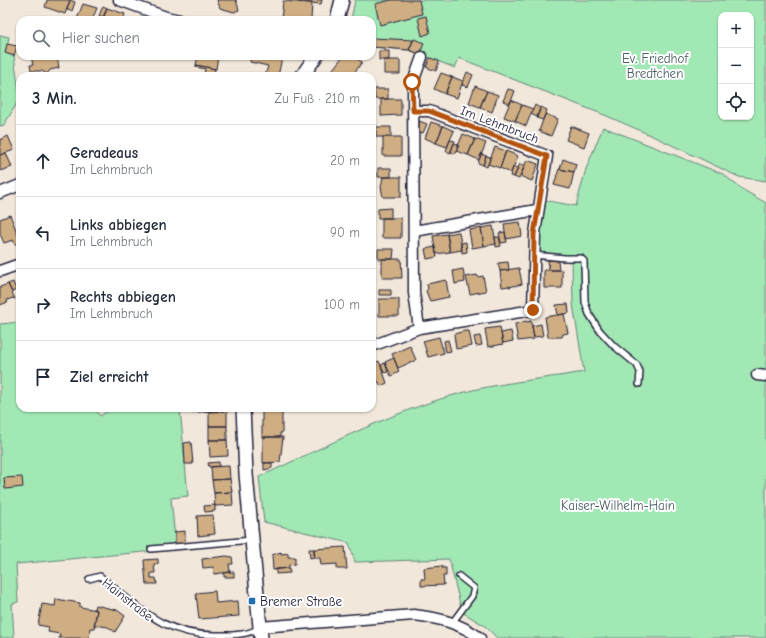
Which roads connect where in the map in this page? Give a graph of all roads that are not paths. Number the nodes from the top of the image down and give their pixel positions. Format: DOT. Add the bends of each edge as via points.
graph roads {
  1 [pos="119,0"];
  2 [pos="342,0"];
  3 [pos="163,16"];
  4 [pos="338,16"];
  5 [pos="422,57"];
  6 [pos="313,60"];
  7 [pos="305,72"];
  8 [pos="413,111"];
  9 [pos="16,187"];
  10 [pos="0,193"];
  11 [pos="537,210"];
  12 [pos="414,231"];
  13 [pos="533,255"];
  14 [pos="16,265"];
  15 [pos="0,271"];
  16 [pos="419,328"];
  17 [pos="376,344"];
  18 [pos="639,384"];
  19 [pos="243,412"];
  20 [pos="252,540"];
  21 [pos="151,549"];
  22 [pos="459,576"];
  23 [pos="89,579"];
  24 [pos="452,622"];
  25 [pos="260,633"];
  26 [pos="480,638"];
  1 -- 3 [label="street"];
  2 -- 4 [label="street"];
  5 -- 8 [label="street" via="412,82"];
  6 -- 7 [label="street"];
  8 -- 11 [label="street, Im Lehmbruch" via="429,111 547,156"];
  8 -- 12 [label="street"];
  9 -- 10 [label="street"];
  11 -- 12 [label="street"];
  11 -- 13 [label="street, Im Lehmbruch"];
  12 -- 16 [label="street" via="414,293"];
  13 -- 16 [label="street, Im Lehmbruch" via="533,310"];
  13 -- 18 [label="lane" via="580,258 584,261 585,302 589,314 614,346 637,365 640,372"];
  14 -- 15 [label="street"];
  16 -- 17 [label="street, Im Lehmbruch"];
  19 -- 20 [label="street"];
  20 -- 21 [label="lane"];
  20 -- 25 [label="street"];
  22 -- 24 [label="lane" via="474,588 472,596"];
  23 -- 25 [label="lane, Hainstraße" via="100,576 157,622 180,631 202,636"];
  24 -- 25 [label="street" via="414,615"];
  24 -- 26 [label="street"];
}
